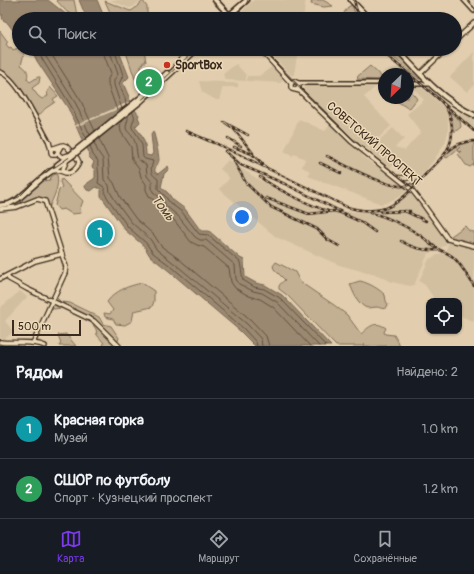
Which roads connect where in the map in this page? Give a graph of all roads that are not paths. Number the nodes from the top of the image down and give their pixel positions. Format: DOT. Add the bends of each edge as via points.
graph roads {
  1 [pos="216,0"];
  2 [pos="248,0"];
  3 [pos="352,0"];
  4 [pos="464,0"];
  5 [pos="474,11"];
  6 [pos="227,12"];
  7 [pos="236,12"];
  8 [pos="363,12"];
  9 [pos="474,23"];
  10 [pos="462,34"];
  11 [pos="185,56"];
  12 [pos="189,56"];
  13 [pos="267,56"];
  14 [pos="404,56"];
  15 [pos="438,56"];
  16 [pos="0,72"];
  17 [pos="420,73"];
  18 [pos="292,83"];
  19 [pos="378,83"];
  20 [pos="414,84"];
  21 [pos="430,84"];
  22 [pos="298,86"];
  23 [pos="140,100"];
  24 [pos="474,114"];
  25 [pos="49,142"];
  26 [pos="61,146"];
  27 [pos="53,149"];
  28 [pos="57,153"];
  29 [pos="70,156"];
  30 [pos="66,162"];
  31 [pos="57,165"];
  32 [pos="74,169"];
  33 [pos="53,171"];
  34 [pos="0,205"];
  35 [pos="0,210"];
  36 [pos="474,246"];
  37 [pos="62,254"];
  38 [pos="7,276"];
  39 [pos="0,279"];
  40 [pos="53,301"];
  41 [pos="35,341"];
  42 [pos="0,342"];
  43 [pos="45,346"];
  44 [pos="119,346"];
  1 -- 6 [label="main road"];
  2 -- 7 [label="main road"];
  3 -- 8 [label="main road"];
  4 -- 5 [label="street"];
  9 -- 10 [label="main road"];
  11 -- 23 [label="main road"];
  12 -- 23 [label="main road"];
  13 -- 18 [label="main road"];
  14 -- 17 [label="main road"];
  15 -- 17 [label="main road"];
  16 -- 25 [label="street" via="8,77 21,93"];
  17 -- 21 [label="main road"];
  18 -- 22 [label="main road"];
  18 -- 22 [label="main road, СОВЕТСКИЙ ПРОСПЕКТ" via="292,89"];
  19 -- 22 [label="street" via="303,82"];
  20 -- 21 [label="street"];
  21 -- 24 [label="main road" via="455,104"];
  22 -- 36 [label="main road, СОВЕТСКИЙ ПРОСПЕКТ" via="349,139 412,190 448,239"];
  23 -- 29 [label="main road, bridge"];
  25 -- 27 [label="main road"];
  26 -- 27 [label="main road"];
  26 -- 28 [label="main road"];
  26 -- 32 [label="main road" via="68,146 79,160 79,165"];
  27 -- 28 [label="main road"];
  27 -- 28 [label="main road" via="51,154"];
  28 -- 29 [label="main road" via="62,157"];
  28 -- 31 [label="main road"];
  29 -- 30 [label="main road"];
  29 -- 31 [label="main road"];
  30 -- 32 [label="main road" via="63,167 65,171"];
  30 -- 33 [label="main road"];
  31 -- 34 [label="main road" via="39,178 18,199"];
  32 -- 33 [label="main road" via="68,173"];
  33 -- 34 [label="main road" via="18,199 8,205"];
  35 -- 37 [label="main road" via="37,199 44,200"];
  37 -- 38 [label="main road" via="35,261"];
  37 -- 40 [label="main road" via="66,271"];
  38 -- 39 [label="main road"];
  38 -- 40 [label="main road" via="27,290"];
  40 -- 41 [label="main road"];
  40 -- 44 [label="main road" via="94,321"];
  41 -- 42 [label="main road"];
  41 -- 43 [label="main road"];
}
